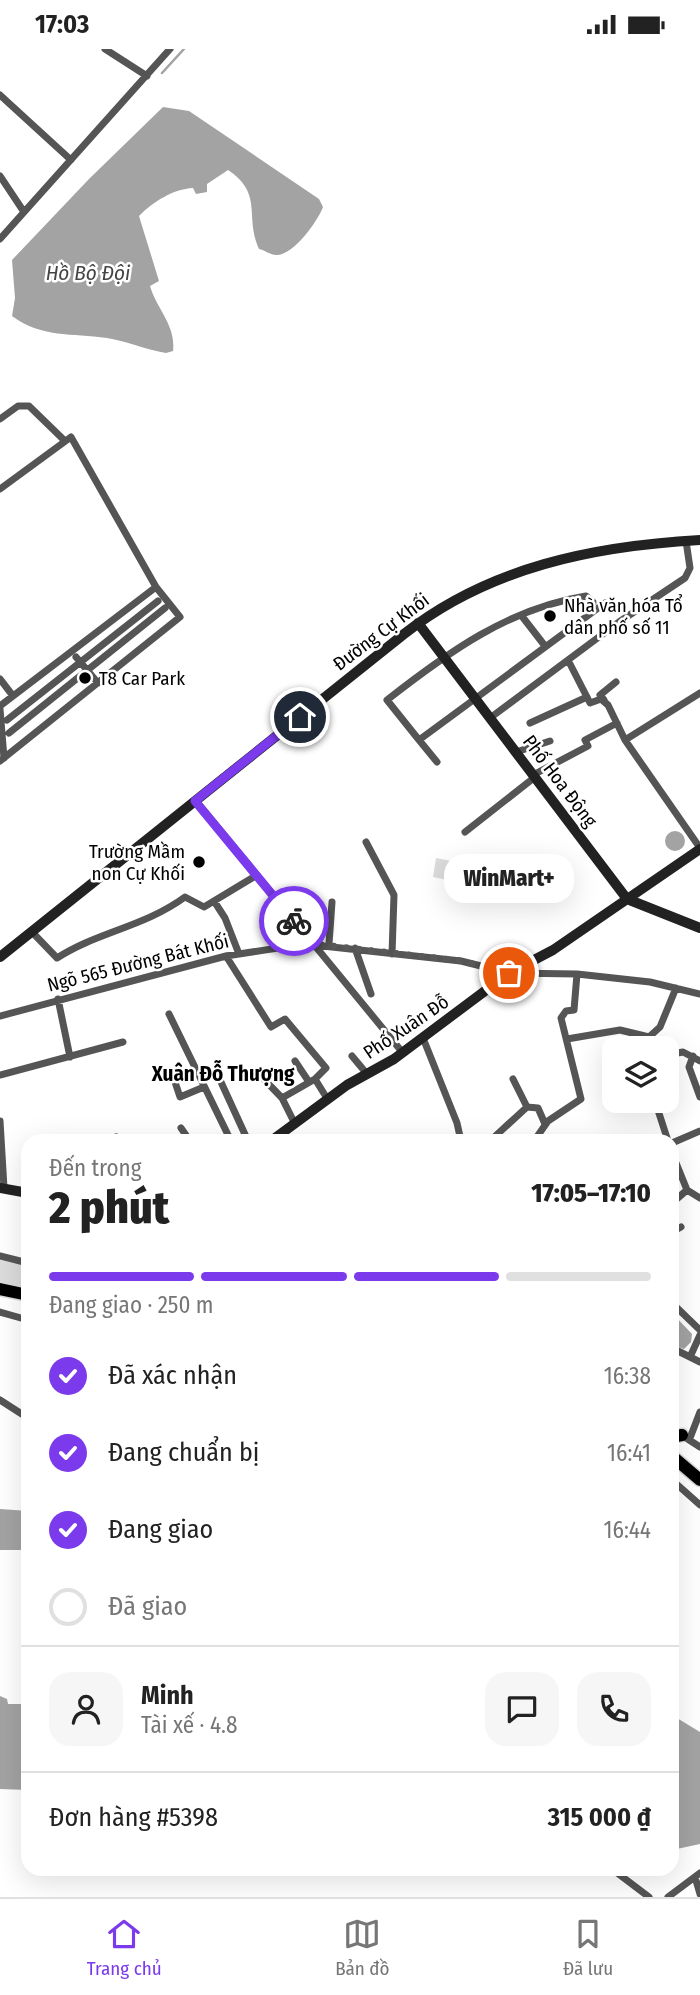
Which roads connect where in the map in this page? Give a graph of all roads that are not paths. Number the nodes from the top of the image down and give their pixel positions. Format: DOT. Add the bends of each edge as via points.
graph roads {
  1 [pos="106,49"];
  2 [pos="170,49"];
  3 [pos="147,76"];
  4 [pos="0,95"];
  5 [pos="71,160"];
  6 [pos="0,176"];
  7 [pos="24,212"];
  8 [pos="0,239"];
  9 [pos="0,419"];
  10 [pos="65,441"];
  11 [pos="0,489"];
  12 [pos="700,540"];
  13 [pos="686,541"];
  14 [pos="156,587"];
  15 [pos="158,601"];
  16 [pos="605,603"];
  17 [pos="165,608"];
  18 [pos="592,612"];
  19 [pos="521,615"];
  20 [pos="418,623"];
  21 [pos="545,646"];
  22 [pos="443,656"];
  23 [pos="78,659"];
  24 [pos="568,660"];
  25 [pos="87,670"];
  26 [pos="0,680"];
  27 [pos="616,682"];
  28 [pos="98,683"];
  29 [pos="700,693"];
  30 [pos="13,697"];
  31 [pos="474,697"];
  32 [pos="587,697"];
  33 [pos="607,703"];
  34 [pos="0,708"];
  35 [pos="490,718"];
  36 [pos="7,720"];
  37 [pos="530,723"];
  38 [pos="617,723"];
  39 [pos="9,733"];
  40 [pos="419,740"];
  41 [pos="625,740"];
  42 [pos="550,741"];
  43 [pos="516,752"];
  44 [pos="2,759"];
  45 [pos="437,762"];
  46 [pos="534,776"];
  47 [pos="195,801"];
  48 [pos="465,832"];
  49 [pos="366,842"];
  50 [pos="700,848"];
  51 [pos="257,875"];
  52 [pos="641,889"];
  53 [pos="627,899"];
  54 [pos="214,901"];
  55 [pos="332,902"];
  56 [pos="643,905"];
  57 [pos="700,928"];
  58 [pos="32,932"];
  59 [pos="314,944"];
  60 [pos="329,944"];
  61 [pos="355,948"];
  62 [pos="239,954"];
  63 [pos="392,954"];
  64 [pos="226,956"];
  65 [pos="0,957"];
  66 [pos="509,973"];
  67 [pos="576,974"];
  68 [pos="676,988"];
  69 [pos="371,994"];
  70 [pos="700,994"];
  71 [pos="58,999"];
  72 [pos="169,1014"];
  73 [pos="0,1016"];
  74 [pos="645,1036"];
  75 [pos="650,1036"];
  76 [pos="423,1038"];
  77 [pos="567,1039"];
  78 [pos="123,1042"];
  79 [pos="403,1053"];
  80 [pos="679,1053"];
  81 [pos="352,1056"];
  82 [pos="70,1057"];
  83 [pos="697,1059"];
  84 [pos="295,1061"];
  85 [pos="215,1069"];
  86 [pos="258,1073"];
  87 [pos="0,1075"];
  88 [pos="367,1075"];
  89 [pos="174,1079"];
  90 [pos="513,1079"];
  91 [pos="312,1081"];
  92 [pos="204,1087"];
  93 [pos="700,1097"];
  94 [pos="282,1098"];
  95 [pos="328,1100"];
  96 [pos="527,1107"];
  97 [pos="659,1113"];
  98 [pos="0,1121"];
  99 [pos="545,1124"];
  100 [pos="296,1125"];
  101 [pos="181,1128"];
  102 [pos="700,1131"];
  103 [pos="185,1134"];
  104 [pos="228,1134"];
  105 [pos="245,1134"];
  106 [pos="282,1134"];
  107 [pos="459,1134"];
  108 [pos="498,1134"];
  109 [pos="539,1134"];
  110 [pos="667,1134"];
  111 [pos="679,1139"];
  112 [pos="679,1170"];
  113 [pos="2,1188"];
  114 [pos="687,1190"];
  115 [pos="21,1192"];
  116 [pos="679,1197"];
  117 [pos="700,1198"];
  118 [pos="0,1256"];
  119 [pos="21,1261"];
  120 [pos="0,1289"];
  121 [pos="21,1294"];
  122 [pos="679,1310"];
  123 [pos="0,1312"];
  124 [pos="21,1318"];
  125 [pos="700,1332"];
  126 [pos="679,1352"];
  127 [pos="690,1357"];
  128 [pos="700,1362"];
  129 [pos="0,1400"];
  130 [pos="700,1412"];
  131 [pos="21,1413"];
  132 [pos="679,1435"];
  133 [pos="700,1447"];
  134 [pos="679,1462"];
  135 [pos="700,1480"];
  136 [pos="679,1487"];
  137 [pos="700,1505"];
  138 [pos="697,1875"];
  139 [pos="621,1876"];
  140 [pos="700,1894"];
  141 [pos="649,1897"];
  142 [pos="668,1897"];
  1 -- 3 [label="street"];
  2 -- 3 [label="street"];
  3 -- 5 [label="street"];
  4 -- 5 [label="street"];
  5 -- 7 [label="street"];
  6 -- 7 [label="street"];
  7 -- 8 [label="street"];
  9 -- 10 [label="street" via="18,406 29,406"];
  10 -- 11 [label="street"];
  10 -- 14 [label="street" via="71,437"];
  12 -- 13 [label="street, Đường Cự Khối"];
  13 -- 20 [label="street, Đường Cự Khối" via="602,550 521,570 485,584"];
  13 -- 24 [label="street" via="690,568 685,578"];
  14 -- 28 [label="street" via="180,617"];
  14 -- 30 [label="street"];
  15 -- 23 [label="street"];
  16 -- 18 [label="street"];
  17 -- 25 [label="street"];
  18 -- 19 [label="street" via="593,602 586,596"];
  18 -- 21 [label="street"];
  19 -- 21 [label="street"];
  19 -- 22 [label="street"];
  20 -- 22 [label="street, Phố Hoa Động"];
  20 -- 47 [label="street, Đường Cự Khối"];
  21 -- 31 [label="street"];
  22 -- 31 [label="street, Phố Hoa Động"];
  22 -- 40 [label="street" via="387,700"];
  23 -- 25 [label="street"];
  23 -- 36 [label="street"];
  24 -- 32 [label="street"];
  24 -- 35 [label="street"];
  25 -- 28 [label="street"];
  25 -- 39 [label="street"];
  26 -- 30 [label="street"];
  27 -- 33 [label="street" via="600,695"];
  28 -- 44 [label="street"];
  29 -- 41 [label="street"];
  30 -- 34 [label="street"];
  31 -- 35 [label="street, Phố Hoa Động"];
  31 -- 40 [label="street"];
  32 -- 33 [label="street" via="590,703"];
  32 -- 37 [label="street"];
  33 -- 38 [label="street"];
  34 -- 44 [label="street"];
  35 -- 43 [label="street, Phố Hoa Động"];
  38 -- 41 [label="street"];
  38 -- 46 [label="street" via="585,740 588,746"];
  40 -- 45 [label="street"];
  41 -- 50 [label="street"];
  42 -- 43 [label="street"];
  43 -- 46 [label="street, Phố Hoa Động"];
  46 -- 48 [label="street"];
  46 -- 53 [label="street, Phố Hoa Động"];
  47 -- 51 [label="street"];
  47 -- 58 [label="street, Đường Cự Khối"];
  49 -- 63 [label="street" via="394,895"];
  50 -- 52 [label="street, Phố Xuân Đỗ"];
  51 -- 54 [label="street"];
  51 -- 59 [label="street"];
  52 -- 53 [label="street, Phố Xuân Đỗ"];
  52 -- 56 [label="street"];
  53 -- 56 [label="street"];
  53 -- 66 [label="street, Phố Xuân Đỗ" via="553,950"];
  54 -- 58 [label="street" via="202,908 185,897 156,917 57,958"];
  54 -- 62 [label="street"];
  55 -- 60 [label="street"];
  56 -- 57 [label="street"];
  58 -- 65 [label="street, Đường Cự Khối"];
  59 -- 60 [label="street, Ngõ 565 Đường Bát Khối"];
  59 -- 62 [label="street, Ngõ 565 Đường Bát Khối"];
  59 -- 79 [label="street"];
  60 -- 61 [label="street, Ngõ 565 Đường Bát Khối"];
  61 -- 63 [label="street, Ngõ 565 Đường Bát Khối"];
  61 -- 69 [label="street"];
  62 -- 64 [label="street, Ngõ 565 Đường Bát Khối"];
  63 -- 66 [label="street, Ngõ 565 Đường Bát Khối" via="461,961"];
  64 -- 71 [label="street, Ngõ 565 Đường Bát Khối"];
  64 -- 91 [label="street" via="271,1027 285,1019 326,1068"];
  66 -- 67 [label="street, Ngõ 565 Đường Bát Khối"];
  66 -- 76 [label="street, Phố Xuân Đỗ"];
  67 -- 68 [label="street, Ngõ 565 Đường Bát Khối"];
  67 -- 77 [label="street" via="574,1010 561,1018"];
  68 -- 70 [label="street, Ngõ 565 Đường Bát Khối"];
  68 -- 75 [label="street" via="660,1027"];
  71 -- 73 [label="street, Ngõ 565 Đường Bát Khối"];
  71 -- 82 [label="street"];
  72 -- 92 [label="street"];
  74 -- 77 [label="street" via="620,1030"];
  76 -- 79 [label="street, Phố Xuân Đỗ"];
  76 -- 107 [label="street"];
  77 -- 99 [label="street" via="581,1099"];
  78 -- 82 [label="street"];
  79 -- 88 [label="street, Phố Xuân Đỗ"];
  80 -- 83 [label="street"];
  81 -- 88 [label="street"];
  82 -- 87 [label="street"];
  83 -- 93 [label="street" via="689,1067"];
  84 -- 91 [label="street"];
  85 -- 105 [label="street"];
  86 -- 94 [label="street"];
  88 -- 95 [label="street, Phố Xuân Đỗ"];
  89 -- 92 [label="street" via="180,1097"];
  90 -- 96 [label="street"];
  91 -- 94 [label="street"];
  91 -- 95 [label="street"];
  92 -- 104 [label="street"];
  94 -- 100 [label="street"];
  95 -- 100 [label="street, Phố Xuân Đỗ"];
  96 -- 99 [label="street" via="538,1108"];
  96 -- 108 [label="street"];
  97 -- 110 [label="street"];
  98 -- 113 [label="street"];
  99 -- 109 [label="street"];
  100 -- 106 [label="street, Phố Xuân Đỗ"];
  101 -- 103 [label="street"];
  102 -- 111 [label="street"];
  112 -- 114 [label="street"];
  113 -- 115 [label="street"];
  114 -- 116 [label="street"];
  114 -- 117 [label="street"];
  118 -- 119 [label="street"];
  120 -- 121 [label="main road"];
  122 -- 125 [label="street"];
  123 -- 124 [label="street"];
  125 -- 127 [label="street"];
  126 -- 127 [label="street"];
  127 -- 128 [label="street"];
  129 -- 131 [label="street"];
  130 -- 132 [label="street"];
  132 -- 133 [label="street"];
  134 -- 135 [label="main road"];
  136 -- 137 [label="street"];
  138 -- 140 [label="street"];
  138 -- 142 [label="street"];
  139 -- 141 [label="street"];
}
